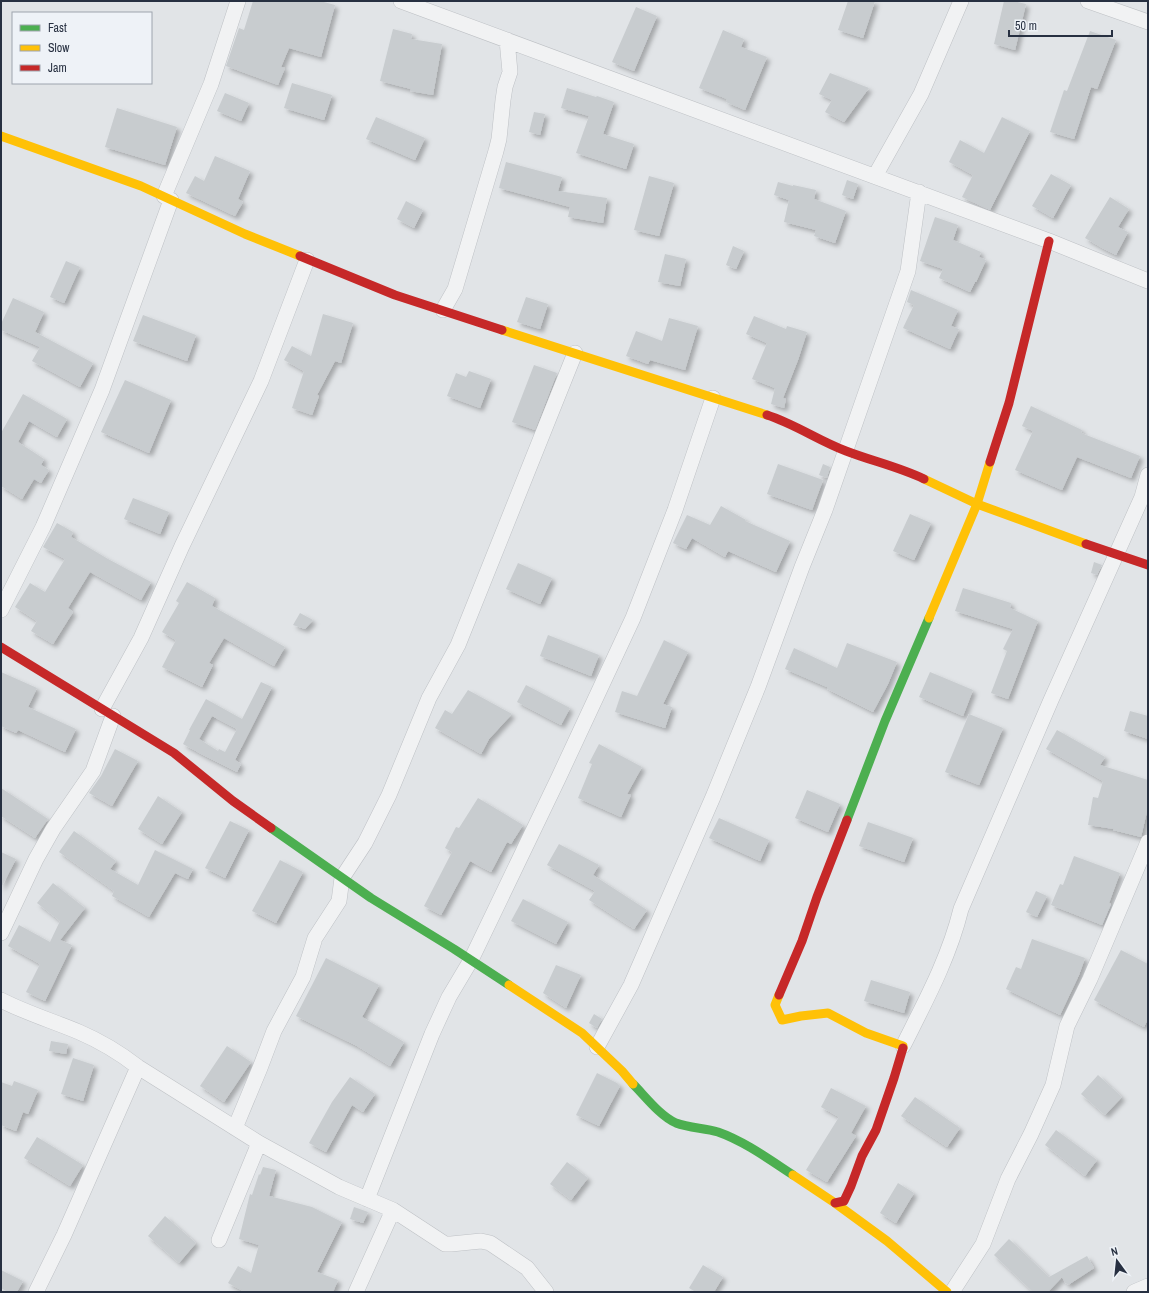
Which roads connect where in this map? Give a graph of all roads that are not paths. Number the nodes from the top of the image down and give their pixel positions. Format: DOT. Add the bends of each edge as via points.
graph roads {
  1 [pos="238,1"];
  2 [pos="401,1"];
  3 [pos="960,1"];
  4 [pos="1088,1"];
  5 [pos="1148,22"];
  6 [pos="507,40"];
  7 [pos="1,136"];
  8 [pos="875,176"];
  9 [pos="919,192"];
  10 [pos="167,198"];
  11 [pos="1049,241"];
  12 [pos="307,260"];
  13 [pos="1148,280"];
  14 [pos="443,310"];
  15 [pos="575,353"];
  16 [pos="713,398"];
  17 [pos="845,451"];
  18 [pos="1148,475"];
  19 [pos="977,504"];
  20 [pos="1117,555"];
  21 [pos="1148,564"];
  22 [pos="1,610"];
  23 [pos="1,647"];
  24 [pos="107,712"];
  25 [pos="1148,842"];
  26 [pos="342,878"];
  27 [pos="1,933"];
  28 [pos="471,960"];
  29 [pos="1,1000"];
  30 [pos="902,1046"];
  31 [pos="597,1047"];
  32 [pos="138,1067"];
  33 [pos="235,1128"];
  34 [pos="259,1143"];
  35 [pos="367,1199"];
  36 [pos="835,1203"];
  37 [pos="393,1210"];
  38 [pos="219,1240"];
  39 [pos="1148,1286"];
  40 [pos="36,1292"];
  41 [pos="356,1292"];
  42 [pos="546,1292"];
  43 [pos="947,1292"];
  44 [pos="952,1292"];
  45 [pos="1134,1292"];
  1 -- 10 [label="street" via="211,84"];
  2 -- 6 [label="street"];
  3 -- 8 [label="street" via="921,94"];
  4 -- 5 [label="street"];
  6 -- 8 [label="street"];
  6 -- 14 [label="street" via="510,72 503,100 496,151 455,289"];
  7 -- 10 [label="street" via="141,186"];
  8 -- 9 [label="street"];
  9 -- 11 [label="street"];
  9 -- 17 [label="street" via="908,271"];
  10 -- 12 [label="street"];
  10 -- 22 [label="street" via="102,390 43,527"];
  11 -- 13 [label="street"];
  11 -- 19 [label="street" via="1008,403"];
  12 -- 14 [label="street" via="395,296"];
  12 -- 24 [label="street" via="261,381 182,546"];
  14 -- 15 [label="street"];
  15 -- 16 [label="street"];
  15 -- 26 [label="street" via="458,645 429,698 390,795 365,843"];
  16 -- 17 [label="street" via="782,420"];
  16 -- 28 [label="street" via="675,510 634,618"];
  17 -- 19 [label="street" via="912,473"];
  17 -- 31 [label="street" via="758,686 713,797 630,985"];
  18 -- 20 [label="street" via="1142,497"];
  19 -- 20 [label="street"];
  19 -- 30 [label="street" via="885,721 802,941 775,1005 782,1020 828,1013 866,1033"];
  20 -- 21 [label="street"];
  20 -- 30 [label="street" via="961,909 955,932 934,983"];
  23 -- 24 [label="street"];
  24 -- 26 [label="street" via="174,753 233,801"];
  24 -- 27 [label="street" via="93,771 53,829"];
  25 -- 44 [label="street" via="1090,979 1067,1026 1054,1085 1008,1179 983,1244"];
  26 -- 28 [label="street"];
  26 -- 33 [label="street" via="340,901 315,938 303,977 274,1031"];
  28 -- 31 [label="street" via="582,1033"];
  28 -- 35 [label="street" via="432,1034"];
  29 -- 32 [label="street" via="101,1042"];
  30 -- 36 [label="street" via="876,1130 862,1156 844,1201"];
  31 -- 36 [label="street" via="666,1117 676,1123 717,1132 738,1141"];
  32 -- 33 [label="street"];
  32 -- 40 [label="street"];
  33 -- 34 [label="street"];
  34 -- 35 [label="street" via="339,1187"];
  34 -- 38 [label="street"];
  35 -- 37 [label="street"];
  36 -- 43 [label="street" via="887,1241"];
  37 -- 41 [label="street"];
  37 -- 42 [label="street" via="445,1244 481,1241 490,1243 527,1268"];
  39 -- 45 [label="street"];
}
